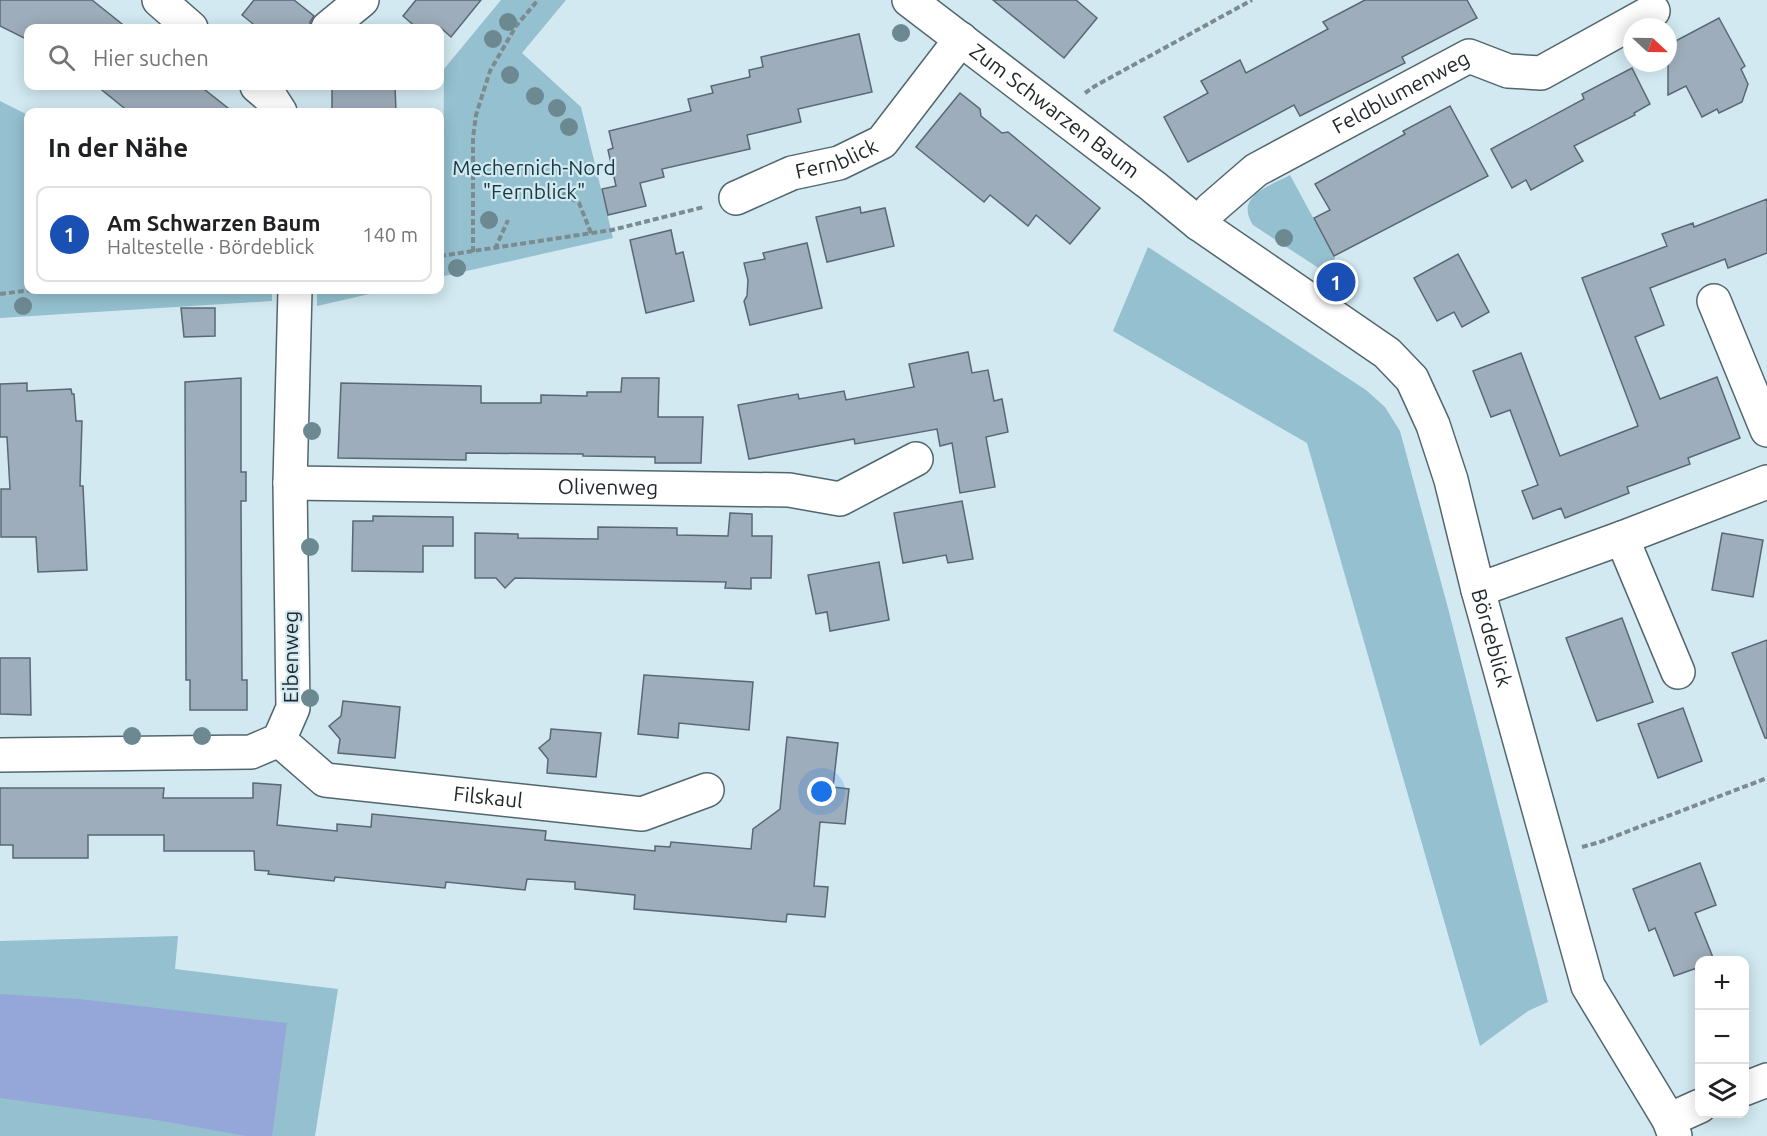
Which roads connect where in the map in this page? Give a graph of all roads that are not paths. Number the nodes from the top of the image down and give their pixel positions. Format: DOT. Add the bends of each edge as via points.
graph roads {
  1 [pos="159,0"];
  2 [pos="362,0"];
  3 [pos="912,1"];
  4 [pos="1653,11"];
  5 [pos="186,24"];
  6 [pos="333,24"];
  7 [pos="961,39"];
  8 [pos="736,198"];
  9 [pos="1199,224"];
  10 [pos="295,294"];
  11 [pos="1714,301"];
  12 [pos="1767,430"];
  13 [pos="916,459"];
  14 [pos="1767,482"];
  15 [pos="290,483"];
  16 [pos="1622,538"];
  17 [pos="1478,590"];
  18 [pos="1678,672"];
  19 [pos="279,740"];
  20 [pos="0,755"];
  21 [pos="707,790"];
  22 [pos="1767,1080"];
  23 [pos="1749,1087"];
  24 [pos="1695,1110"];
  25 [pos="1672,1128"];
  1 -- 5 [label="street"];
  2 -- 6 [label="street"];
  3 -- 7 [label="street, Zum Schwarzen Baum"];
  4 -- 9 [label="street, Feldblumenweg" via="1540,73 1508,71 1469,56 1256,170"];
  7 -- 8 [label="street, Fernblick" via="882,142 839,163 792,173"];
  7 -- 9 [label="street, Zum Schwarzen Baum"];
  9 -- 17 [label="street, Bördeblick" via="1387,353 1412,379 1433,425 1451,480"];
  10 -- 15 [label="street, Eibenweg"];
  11 -- 12 [label="street"];
  13 -- 15 [label="street, Olivenweg" via="840,499 789,490"];
  14 -- 16 [label="street"];
  15 -- 19 [label="street, Eibenweg" via="293,708"];
  16 -- 17 [label="street"];
  16 -- 18 [label="street"];
  17 -- 25 [label="street, Bördeblick" via="1588,986"];
  19 -- 20 [label="street" via="251,752"];
  19 -- 21 [label="street, Filskaul" via="325,780 642,814"];
  22 -- 23 [label="street"];
  24 -- 25 [label="street"];
}
